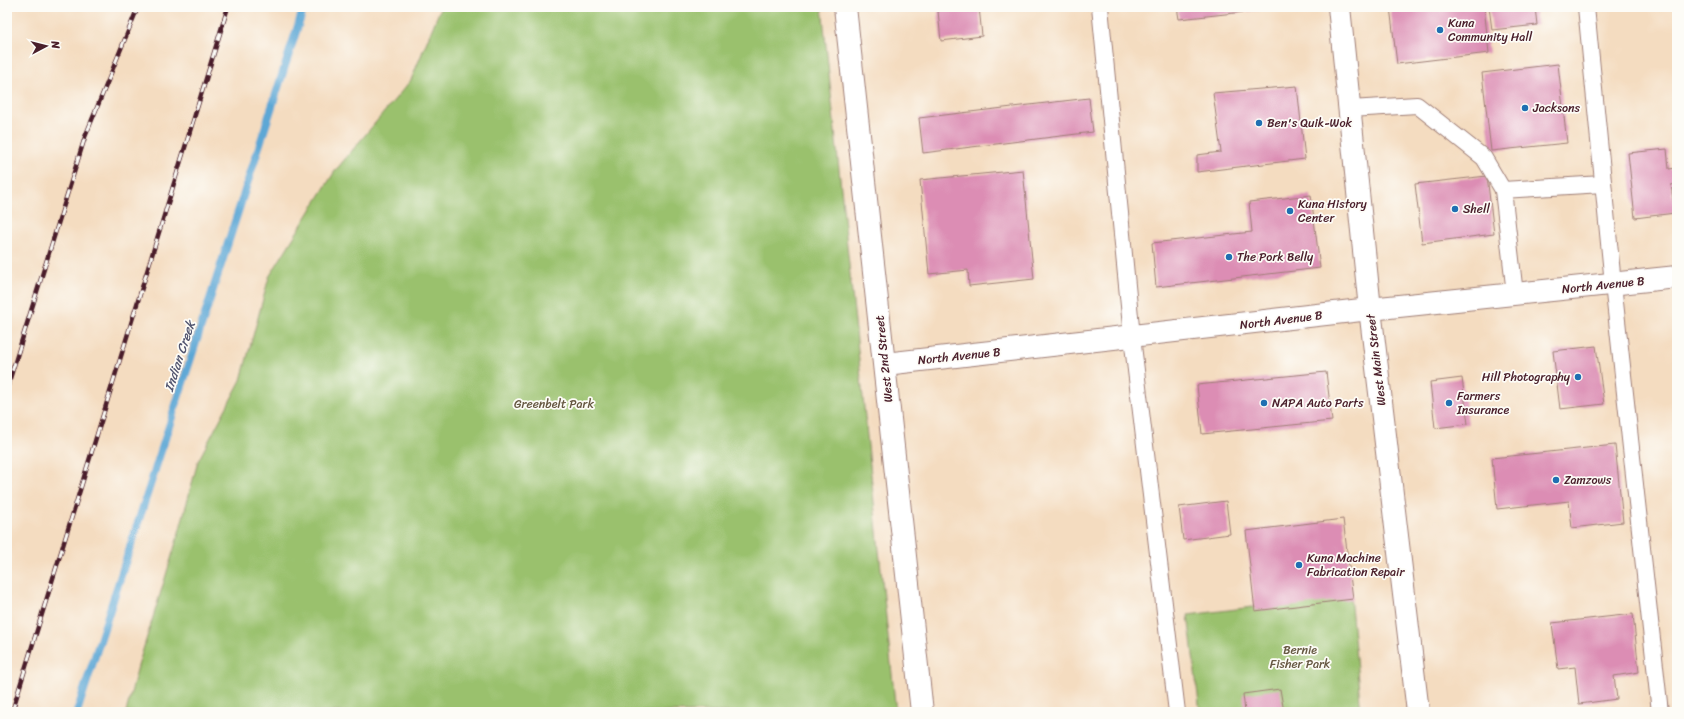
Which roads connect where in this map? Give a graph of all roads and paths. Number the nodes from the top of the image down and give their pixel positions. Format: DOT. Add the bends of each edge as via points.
graph roads {
  1 [pos="845,7"];
  2 [pos="1100,7"];
  3 [pos="1339,7"];
  4 [pos="1586,7"];
  5 [pos="1350,109"];
  6 [pos="1603,184"];
  7 [pos="1503,190"];
  8 [pos="1677,277"];
  9 [pos="1613,284"];
  10 [pos="1515,294"];
  11 [pos="1370,309"];
  12 [pos="1132,336"];
  13 [pos="885,364"];
  14 [pos="922,712"];
  15 [pos="1177,712"];
  16 [pos="1418,712"];
  17 [pos="1660,712"];
  1 -- 13 [label="street, West 2nd Street"];
  2 -- 12 [label="lane"];
  3 -- 5 [label="street, West Main Street"];
  4 -- 6 [label="lane"];
  5 -- 7 [label="lane" via="1417,105 1484,158"];
  5 -- 11 [label="street, West Main Street"];
  6 -- 7 [label="lane"];
  6 -- 9 [label="lane"];
  7 -- 10 [label="lane"];
  8 -- 9 [label="street, North Avenue B"];
  9 -- 10 [label="street, North Avenue B"];
  9 -- 17 [label="lane"];
  10 -- 11 [label="street, North Avenue B"];
  11 -- 12 [label="street, North Avenue B"];
  11 -- 16 [label="street, West Main Street"];
  12 -- 13 [label="street, North Avenue B"];
  12 -- 15 [label="lane"];
  13 -- 14 [label="street, West 2nd Street"];
}
